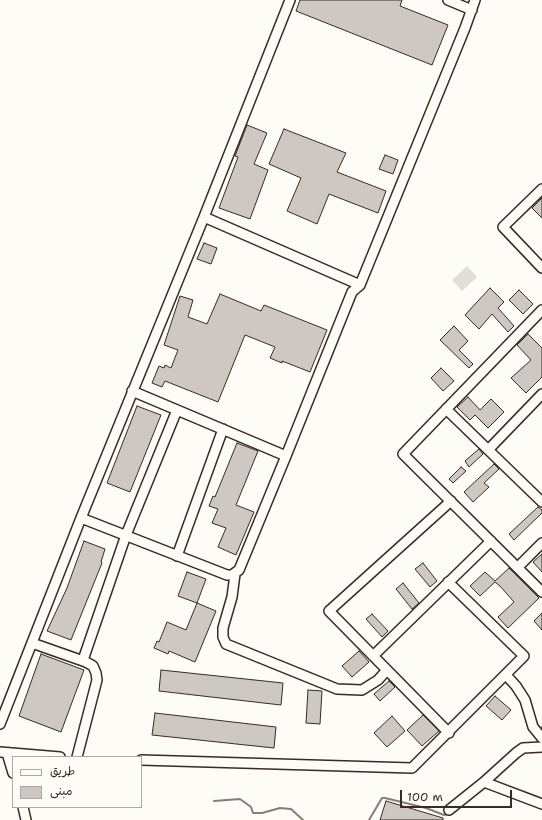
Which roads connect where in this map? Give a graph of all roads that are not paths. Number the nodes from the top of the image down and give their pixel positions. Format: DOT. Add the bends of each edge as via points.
graph roads {
  1 [pos="290,0"];
  2 [pos="448,0"];
  3 [pos="475,0"];
  4 [pos="472,10"];
  5 [pos="542,189"];
  6 [pos="204,217"];
  7 [pos="542,268"];
  8 [pos="360,285"];
  9 [pos="542,310"];
  10 [pos="132,391"];
  11 [pos="542,394"];
  12 [pos="446,409"];
  13 [pos="177,410"];
  14 [pos="223,429"];
  15 [pos="488,450"];
  16 [pos="286,456"];
  17 [pos="451,501"];
  18 [pos="542,502"];
  19 [pos="81,518"];
  20 [pos="126,535"];
  21 [pos="491,540"];
  22 [pos="542,543"];
  23 [pos="177,556"];
  24 [pos="518,567"];
  25 [pos="235,574"];
  26 [pos="448,582"];
  27 [pos="542,592"];
  28 [pos="32,643"];
  29 [pos="374,656"];
  30 [pos="82,660"];
  31 [pos="387,670"];
  32 [pos="506,675"];
  33 [pos="0,724"];
  34 [pos="449,732"];
  35 [pos="542,738"];
  36 [pos="542,747"];
  37 [pos="4,752"];
  38 [pos="49,756"];
  39 [pos="77,756"];
  40 [pos="142,760"];
  41 [pos="12,770"];
  42 [pos="484,782"];
  43 [pos="542,804"];
  44 [pos="23,808"];
  45 [pos="449,810"];
  46 [pos="26,820"];
  1 -- 6 [label="street"];
  2 -- 4 [label="street"];
  3 -- 4 [label="street"];
  4 -- 8 [label="street"];
  5 -- 7 [label="street" via="503,227"];
  6 -- 8 [label="street"];
  6 -- 10 [label="street"];
  8 -- 16 [label="street" via="352,292"];
  9 -- 12 [label="street"];
  10 -- 13 [label="street"];
  10 -- 19 [label="street"];
  11 -- 15 [label="street"];
  12 -- 15 [label="street"];
  12 -- 17 [label="street" via="403,454"];
  13 -- 14 [label="street"];
  13 -- 20 [label="street"];
  14 -- 16 [label="street"];
  14 -- 23 [label="street"];
  15 -- 18 [label="street"];
  16 -- 25 [label="street" via="239,570"];
  17 -- 21 [label="street"];
  17 -- 29 [label="street" via="329,611"];
  19 -- 20 [label="street"];
  19 -- 28 [label="street"];
  20 -- 23 [label="street"];
  20 -- 30 [label="street"];
  21 -- 24 [label="street"];
  21 -- 26 [label="street"];
  22 -- 24 [label="street"];
  23 -- 25 [label="street" via="227,575"];
  24 -- 27 [label="street"];
  25 -- 31 [label="street" via="232,597 222,628 226,644 337,690 362,690 378,680"];
  26 -- 29 [label="street"];
  26 -- 32 [label="street" via="524,656"];
  28 -- 30 [label="street"];
  28 -- 33 [label="street"];
  29 -- 31 [label="street"];
  30 -- 39 [label="street" via="93,666 97,680"];
  31 -- 34 [label="street"];
  32 -- 34 [label="street"];
  32 -- 35 [label="street" via="516,686 524,700 533,727"];
  34 -- 40 [label="street" via="412,768"];
  36 -- 42 [label="street" via="523,748"];
  37 -- 38 [label="street"];
  37 -- 41 [label="street"];
  42 -- 43 [label="street"];
  42 -- 45 [label="street"];
  44 -- 46 [label="street"];
}
